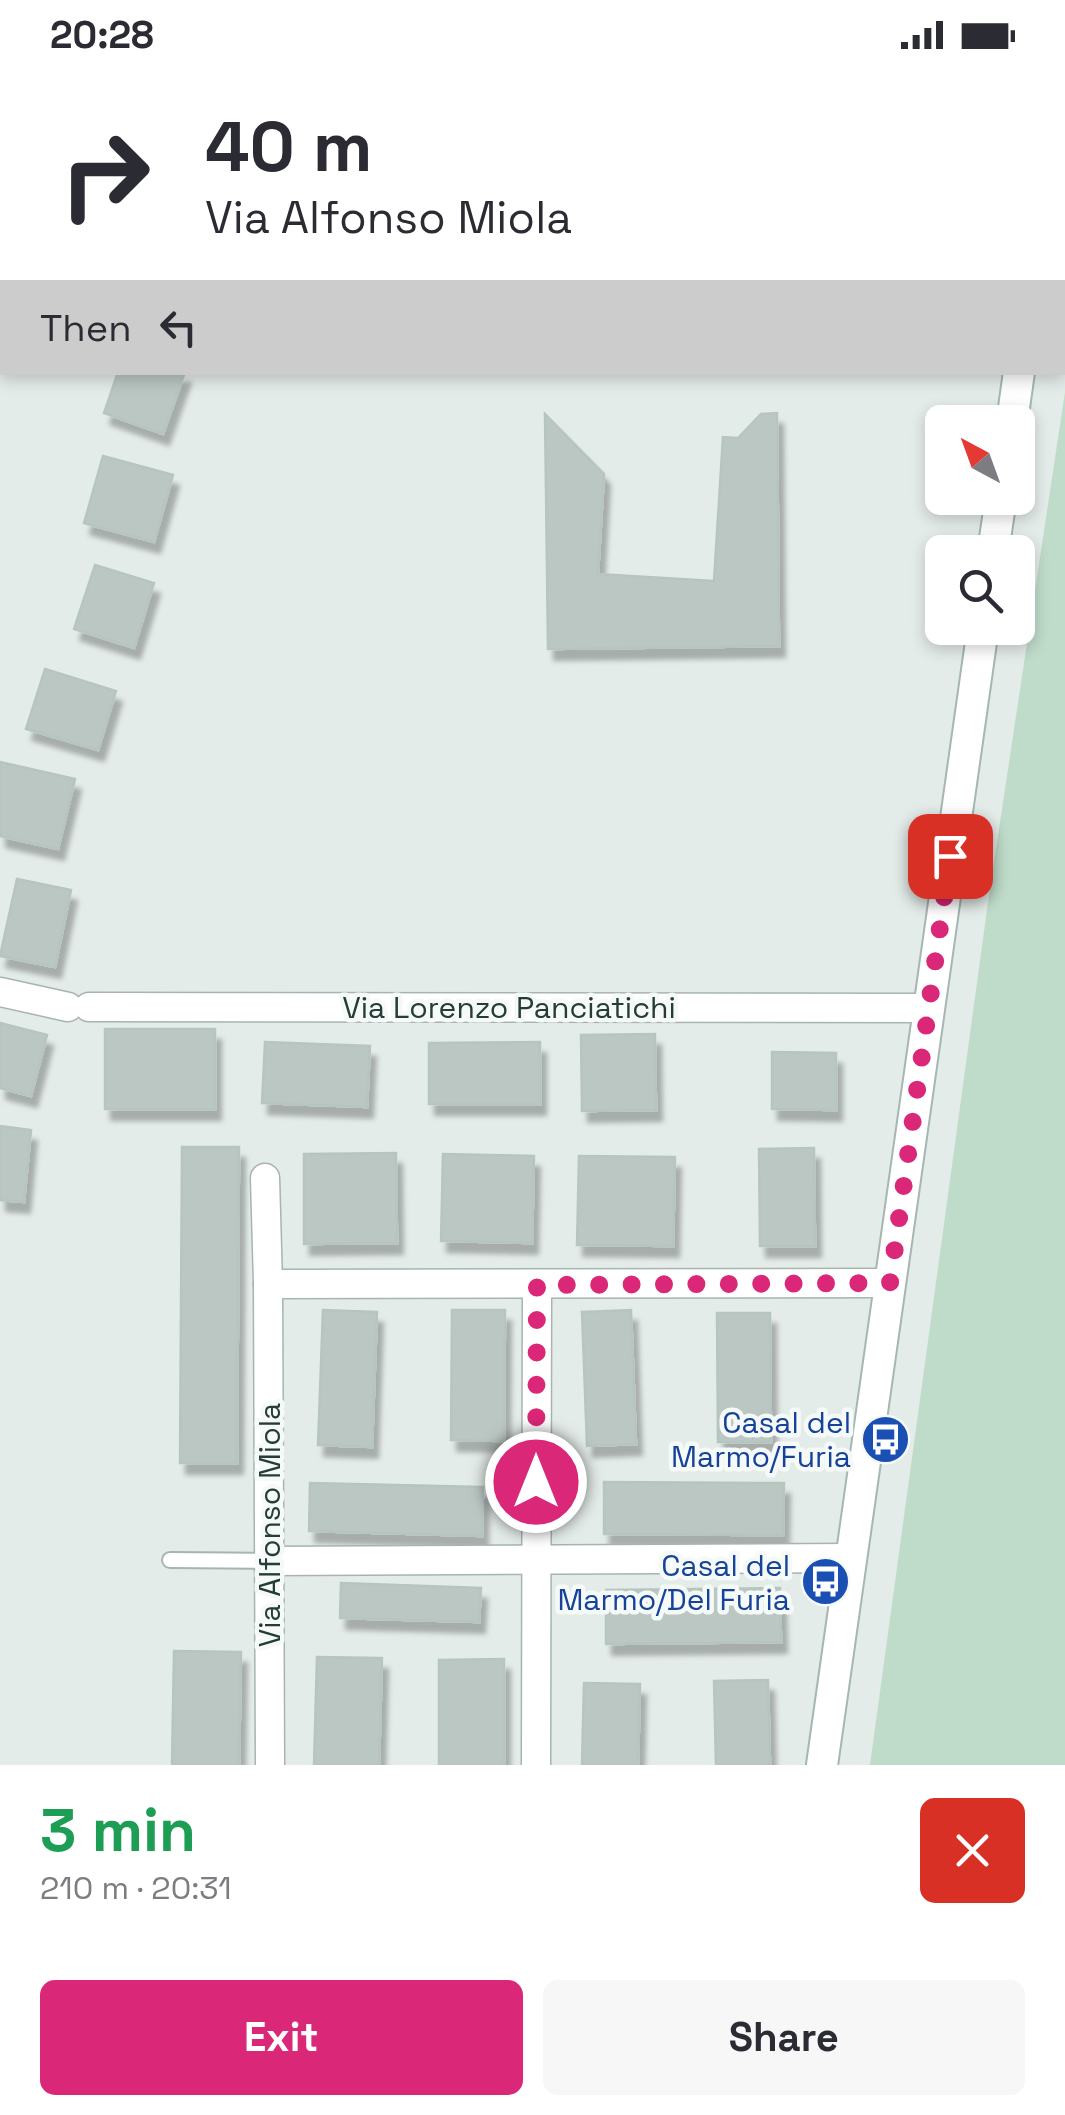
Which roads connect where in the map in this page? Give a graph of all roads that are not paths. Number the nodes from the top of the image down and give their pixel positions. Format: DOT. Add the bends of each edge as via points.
graph roads {
  1 [pos="1019,375"];
  2 [pos="1014,405"];
  3 [pos="980,645"];
  4 [pos="0,992"];
  5 [pos="929,1008"];
  6 [pos="265,1178"];
  7 [pos="890,1283"];
  8 [pos="268,1284"];
  9 [pos="537,1285"];
  10 [pos="851,1558"];
  11 [pos="170,1560"];
  12 [pos="270,1560"];
  13 [pos="536,1560"];
  14 [pos="270,1765"];
  15 [pos="536,1765"];
  16 [pos="822,1765"];
  1 -- 2 [label="main road"];
  3 -- 5 [label="main road"];
  4 -- 5 [label="street, Via Lorenzo Panciatichi" via="79,1007"];
  5 -- 7 [label="main road"];
  6 -- 8 [label="street, Via Alfonso Miola"];
  7 -- 9 [label="street"];
  7 -- 10 [label="main road"];
  8 -- 9 [label="street"];
  8 -- 12 [label="street, Via Alfonso Miola"];
  9 -- 13 [label="street"];
  10 -- 13 [label="street"];
  10 -- 16 [label="main road"];
  11 -- 12 [label="lane"];
  12 -- 13 [label="street"];
  12 -- 14 [label="street, Via Alfonso Miola"];
  13 -- 15 [label="street"];
}
